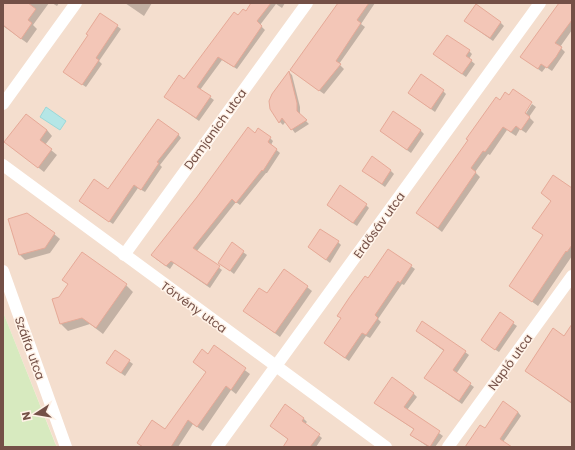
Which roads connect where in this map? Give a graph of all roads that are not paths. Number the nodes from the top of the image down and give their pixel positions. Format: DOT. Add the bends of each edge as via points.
graph roads {
  1 [pos="76,3"];
  2 [pos="307,3"];
  3 [pos="540,3"];
  4 [pos="3,104"];
  5 [pos="3,165"];
  6 [pos="124,255"];
  7 [pos="3,271"];
  8 [pos="572,276"];
  9 [pos="276,367"];
  10 [pos="66,447"];
  11 [pos="217,447"];
  12 [pos="386,447"];
  13 [pos="448,447"];
  1 -- 4 [label="street"];
  2 -- 6 [label="street, Damjanich utca"];
  3 -- 9 [label="street, Erdősáv utca"];
  5 -- 6 [label="street, Törvény utca"];
  6 -- 9 [label="street, Törvény utca"];
  7 -- 10 [label="street, Szálfa utca"];
  8 -- 13 [label="street, Napló utca"];
  9 -- 11 [label="street, Erdősáv utca"];
  9 -- 12 [label="street, Törvény utca"];
}
